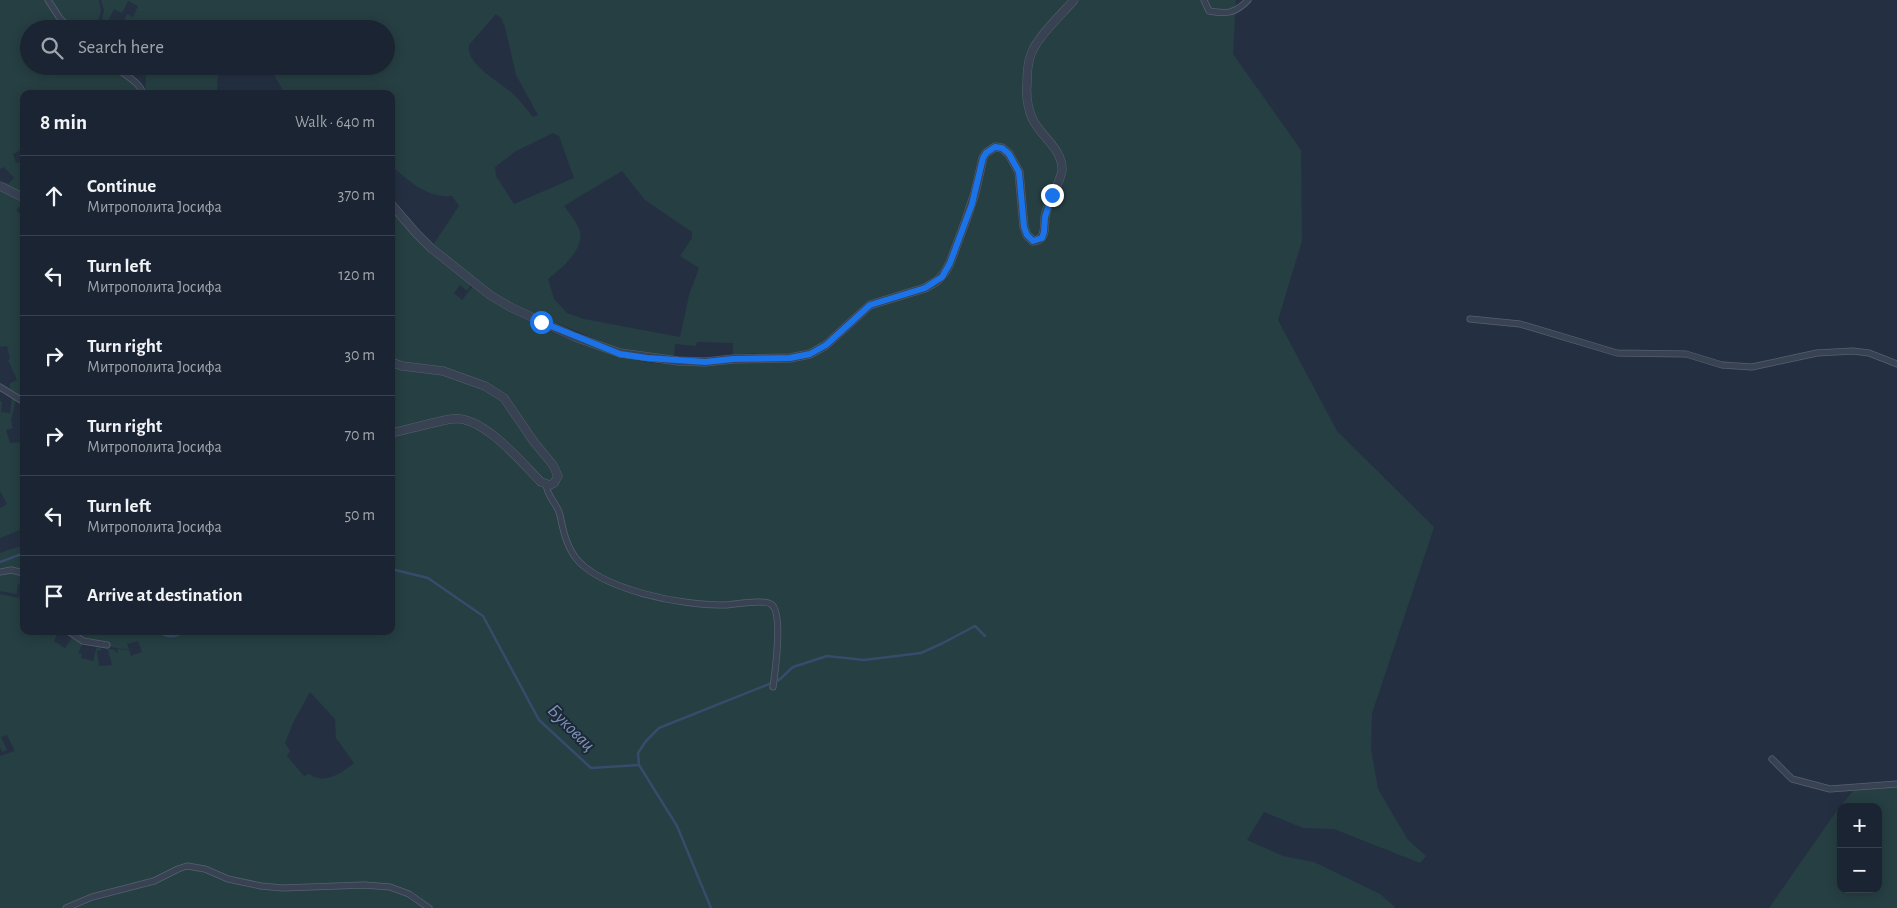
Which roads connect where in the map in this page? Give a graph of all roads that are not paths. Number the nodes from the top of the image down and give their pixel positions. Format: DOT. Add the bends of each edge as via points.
graph roads {
  1 [pos="48,0"];
  2 [pos="1074,0"];
  3 [pos="1204,0"];
  4 [pos="1248,0"];
  5 [pos="62,20"];
  6 [pos="124,75"];
  7 [pos="141,90"];
  8 [pos="0,186"];
  9 [pos="20,196"];
  10 [pos="395,209"];
  11 [pos="1470,319"];
  12 [pos="395,363"];
  13 [pos="1897,364"];
  14 [pos="0,387"];
  15 [pos="20,400"];
  16 [pos="395,432"];
  17 [pos="546,484"];
  18 [pos="0,572"];
  19 [pos="20,572"];
  20 [pos="74,635"];
  21 [pos="107,645"];
  22 [pos="774,684"];
  23 [pos="1772,759"];
  24 [pos="1897,784"];
  25 [pos="66,908"];
  26 [pos="429,908"];
  1 -- 5 [label="street"];
  2 -- 10 [label="street" via="1031,54 1028,104 1040,132 1054,146 1062,171 1048,206 1042,238 1033,241 1024,227 1021,182 1016,164 1005,150 998,147 990,150 983,158 972,204 942,277 925,288 870,305 826,345 810,354 705,362 620,354 541,322 490,295 431,248"];
  3 -- 4 [label="street" via="1209,12 1226,14"];
  6 -- 7 [label="street"];
  8 -- 9 [label="street"];
  11 -- 13 [label="street" via="1520,324 1617,353 1686,354 1722,365 1752,367 1817,353 1854,351"];
  12 -- 17 [label="street" via="443,371 485,386 504,398 557,471 554,483"];
  14 -- 15 [label="street"];
  16 -- 17 [label="street" via="453,418 465,419 494,436"];
  17 -- 22 [label="street" via="547,493 559,510 571,550 586,567 610,582 697,604 772,604 778,650"];
  18 -- 19 [label="street"];
  20 -- 21 [label="street" via="83,641"];
  23 -- 24 [label="street" via="1792,779 1830,789"];
  25 -- 26 [label="street" via="92,897 154,881 187,866 261,886 390,887 409,894"];
}
